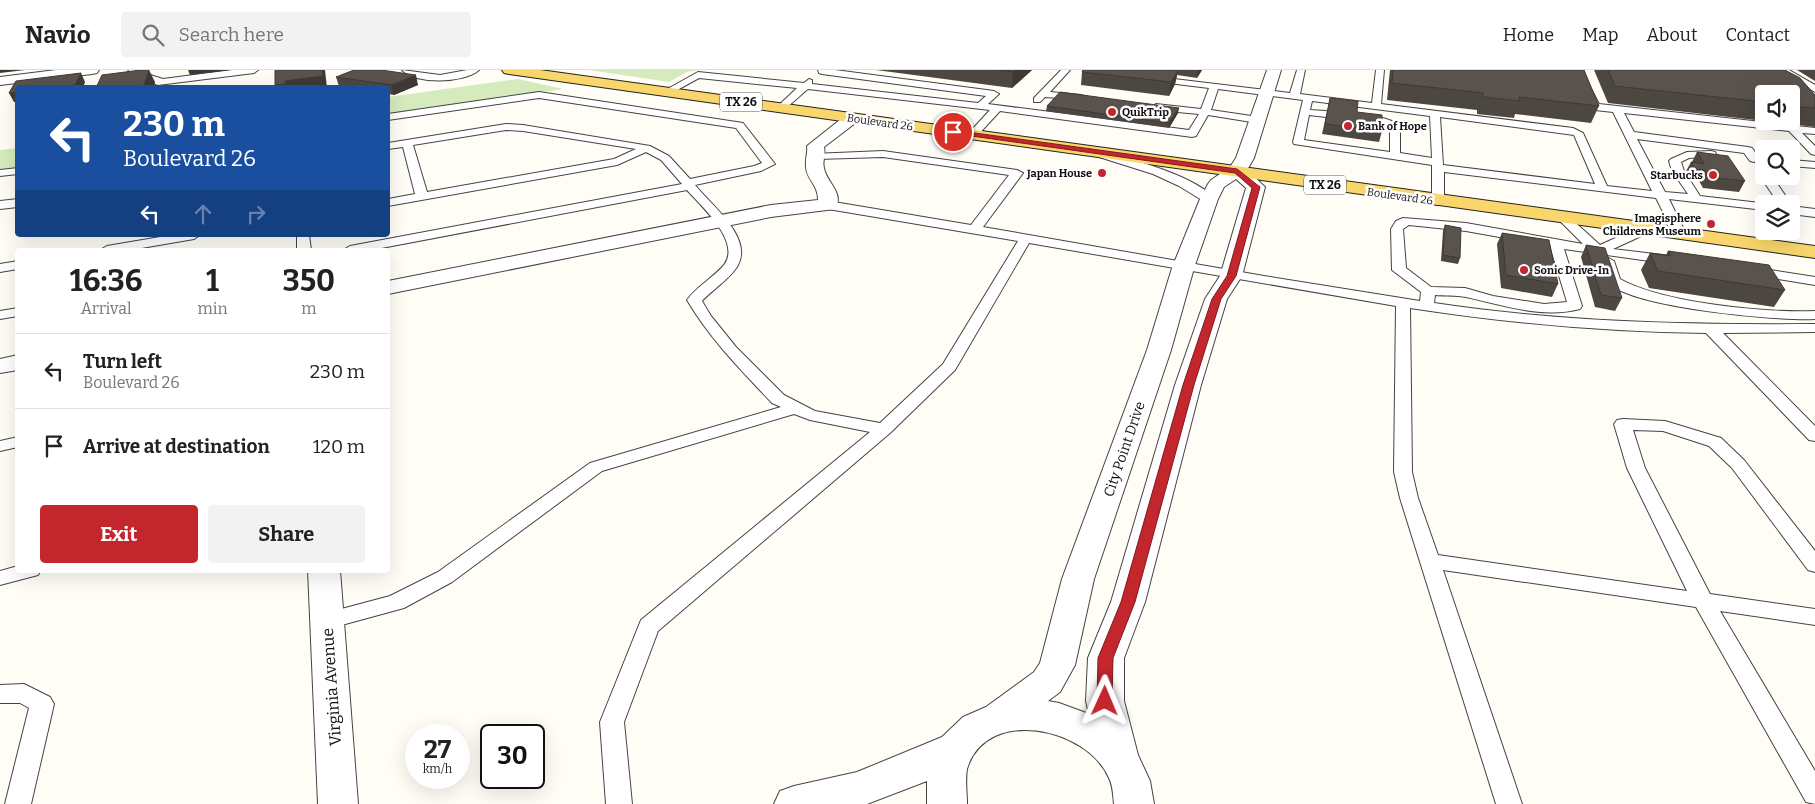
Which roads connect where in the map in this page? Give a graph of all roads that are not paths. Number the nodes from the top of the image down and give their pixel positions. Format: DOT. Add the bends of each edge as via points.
graph roads {
  1 [pos="92,70"];
  2 [pos="254,70"];
  3 [pos="406,70"];
  4 [pos="475,70"];
  5 [pos="509,70"];
  6 [pos="822,70"];
  7 [pos="1066,70"];
  8 [pos="1274,70"];
  9 [pos="1301,70"];
  10 [pos="1377,70"];
  11 [pos="1577,70"];
  12 [pos="1783,70"];
  13 [pos="553,73"];
  14 [pos="131,74"];
  15 [pos="1140,77"];
  16 [pos="0,81"];
  17 [pos="117,81"];
  18 [pos="157,85"];
  19 [pos="806,86"];
  20 [pos="1214,86"];
  21 [pos="1815,89"];
  22 [pos="667,92"];
  23 [pos="1266,93"];
  24 [pos="1043,94"];
  25 [pos="1294,96"];
  26 [pos="1308,98"];
  27 [pos="1091,99"];
  28 [pos="980,106"];
  29 [pos="1148,106"];
  30 [pos="1376,106"];
  31 [pos="781,108"];
  32 [pos="998,108"];
  33 [pos="1617,109"];
  34 [pos="1205,112"];
  35 [pos="1305,112"];
  36 [pos="1024,113"];
  37 [pos="1435,113"];
  38 [pos="1326,114"];
  39 [pos="1672,115"];
  40 [pos="390,117"];
  41 [pos="852,118"];
  42 [pos="1354,118"];
  43 [pos="1258,120"];
  44 [pos="1727,121"];
  45 [pos="1755,124"];
  46 [pos="1794,130"];
  47 [pos="1800,130"];
  48 [pos="1815,131"];
  49 [pos="972,135"];
  50 [pos="1630,135"];
  51 [pos="407,143"];
  52 [pos="1693,143"];
  53 [pos="390,146"];
  54 [pos="646,148"];
  55 [pos="1092,152"];
  56 [pos="1815,152"];
  57 [pos="1395,155"];
  58 [pos="816,156"];
  59 [pos="1755,156"];
  60 [pos="1800,164"];
  61 [pos="1438,165"];
  62 [pos="1815,165"];
  63 [pos="15,171"];
  64 [pos="1237,171"];
  65 [pos="0,173"];
  66 [pos="688,185"];
  67 [pos="1603,189"];
  68 [pos="422,196"];
  69 [pos="1661,196"];
  70 [pos="1696,198"];
  71 [pos="1209,199"];
  72 [pos="1438,201"];
  73 [pos="390,202"];
  74 [pos="15,203"];
  75 [pos="0,205"];
  76 [pos="828,205"];
  77 [pos="1755,205"];
  78 [pos="1800,211"];
  79 [pos="1815,213"];
  80 [pos="1563,218"];
  81 [pos="720,221"];
  82 [pos="975,228"];
  83 [pos="1646,229"];
  84 [pos="1680,234"];
  85 [pos="175,237"];
  86 [pos="1025,240"];
  87 [pos="1555,242"];
  88 [pos="117,248"];
  89 [pos="360,248"];
  90 [pos="1600,250"];
  91 [pos="1815,252"];
  92 [pos="1681,261"];
  93 [pos="15,266"];
  94 [pos="0,268"];
  95 [pos="1183,268"];
  96 [pos="1738,269"];
  97 [pos="1231,276"];
  98 [pos="1815,281"];
  99 [pos="390,288"];
  100 [pos="1428,291"];
  101 [pos="1403,303"];
  102 [pos="1426,306"];
  103 [pos="15,312"];
  104 [pos="1765,313"];
  105 [pos="0,315"];
  106 [pos="1815,315"];
  107 [pos="1815,328"];
  108 [pos="1788,329"];
  109 [pos="1711,330"];
  110 [pos="15,363"];
  111 [pos="0,366"];
  112 [pos="796,408"];
  113 [pos="884,429"];
  114 [pos="1815,436"];
  115 [pos="15,443"];
  116 [pos="0,446"];
  117 [pos="1430,561"];
  118 [pos="1815,565"];
  119 [pos="19,573"];
  120 [pos="324,573"];
  121 [pos="0,578"];
  122 [pos="1703,601"];
  123 [pos="1815,617"];
  124 [pos="327,621"];
  125 [pos="0,694"];
  126 [pos="1000,717"];
  127 [pos="956,749"];
  128 [pos="1118,757"];
  129 [pos="1815,794"];
  130 [pos="18,804"];
  131 [pos="338,804"];
  132 [pos="619,804"];
  133 [pos="794,804"];
  134 [pos="947,804"];
  135 [pos="1134,804"];
  136 [pos="1509,804"];
  1 -- 16 [label="street"];
  2 -- 18 [label="lane"];
  3 -- 4 [label="lane" via="444,78"];
  5 -- 13 [label="main road, Boulevard 26 / TX 26"];
  6 -- 19 [label="lane"];
  6 -- 28 [label="lane" via="994,94"];
  7 -- 24 [label="lane"];
  8 -- 23 [label="street, City Point Drive"];
  9 -- 25 [label="lane"];
  10 -- 30 [label="lane"];
  11 -- 33 [label="lane" via="1595,107"];
  12 -- 21 [label="lane"];
  13 -- 22 [label="main road, Boulevard 26 / TX 26"];
  14 -- 17 [label="lane"];
  14 -- 18 [label="lane" via="159,79"];
  15 -- 20 [label="lane"];
  19 -- 22 [label="lane" via="698,75"];
  19 -- 28 [label="lane"];
  19 -- 31 [label="lane"];
  20 -- 23 [label="lane"];
  20 -- 34 [label="lane"];
  22 -- 31 [label="main road, Boulevard 26 / TX 26"];
  23 -- 25 [label="lane"];
  23 -- 43 [label="street, City Point Drive"];
  24 -- 27 [label="lane"];
  24 -- 36 [label="lane"];
  25 -- 26 [label="lane"];
  26 -- 30 [label="lane"];
  26 -- 35 [label="lane"];
  28 -- 32 [label="lane"];
  29 -- 34 [label="lane"];
  30 -- 37 [label="lane"];
  31 -- 41 [label="main road, Boulevard 26 / TX 26"];
  32 -- 36 [label="lane"];
  32 -- 49 [label="lane"];
  33 -- 39 [label="lane"];
  33 -- 50 [label="lane"];
  34 -- 36 [label="lane" via="1192,134"];
  34 -- 43 [label="lane"];
  35 -- 38 [label="lane"];
  35 -- 57 [label="lane" via="1298,142"];
  37 -- 61 [label="lane"];
  37 -- 67 [label="lane" via="1578,133"];
  39 -- 44 [label="lane"];
  39 -- 52 [label="lane"];
  40 -- 66 [label="lane" via="539,95 739,125 769,164"];
  41 -- 49 [label="main road, Boulevard 26 / TX 26"];
  41 -- 58 [label="street" via="814,146"];
  42 -- 57 [label="lane" via="1384,121 1395,126"];
  43 -- 64 [label="street, City Point Drive"];
  44 -- 45 [label="lane"];
  44 -- 59 [label="lane"];
  46 -- 56 [label="lane"];
  47 -- 48 [label="lane"];
  49 -- 55 [label="main road, Boulevard 26 / TX 26"];
  50 -- 52 [label="lane"];
  50 -- 69 [label="lane"];
  51 -- 53 [label="lane"];
  51 -- 54 [label="lane" via="506,127"];
  51 -- 68 [label="lane"];
  52 -- 59 [label="lane"];
  54 -- 66 [label="lane" via="665,158"];
  54 -- 68 [label="lane" via="617,162"];
  55 -- 64 [label="main road, Boulevard 26 / TX 26"];
  55 -- 71 [label="lane" via="1168,174 1191,185"];
  57 -- 61 [label="lane"];
  58 -- 76 [label="street" via="814,164 827,189"];
  58 -- 82 [label="lane" via="883,154 1017,173"];
  59 -- 70 [label="lane" via="1703,153 1675,161"];
  60 -- 62 [label="lane"];
  61 -- 67 [label="lane"];
  61 -- 72 [label="lane"];
  63 -- 65 [label="lane"];
  64 -- 71 [label="street, City Point Drive" via="1218,183"];
  64 -- 72 [label="main road, Boulevard 26 / TX 26"];
  64 -- 97 [label="street" via="1256,187"];
  66 -- 81 [label="lane"];
  66 -- 89 [label="lane"];
  67 -- 69 [label="lane"];
  68 -- 73 [label="lane"];
  69 -- 70 [label="lane"];
  69 -- 84 [label="lane"];
  70 -- 77 [label="lane"];
  71 -- 95 [label="street, City Point Drive"];
  72 -- 80 [label="main road, Boulevard 26 / TX 26"];
  74 -- 75 [label="lane"];
  76 -- 81 [label="street" via="770,211"];
  76 -- 82 [label="lane"];
  78 -- 79 [label="lane"];
  80 -- 83 [label="main road, Boulevard 26 / TX 26"];
  80 -- 90 [label="lane"];
  81 -- 99 [label="street"];
  81 -- 112 [label="lane" via="734,240 735,254 731,265 694,300 731,350 778,399"];
  82 -- 86 [label="lane"];
  83 -- 84 [label="main road, Boulevard 26 / TX 26"];
  83 -- 90 [label="lane"];
  84 -- 91 [label="main road, Boulevard 26 / TX 26"];
  85 -- 88 [label="lane"];
  86 -- 95 [label="lane"];
  86 -- 113 [label="lane" via="950,367"];
  87 -- 90 [label="lane"];
  87 -- 100 [label="lane" via="1575,306 1544,308 1491,300 1465,292"];
  87 -- 100 [label="lane" via="1407,221 1397,229 1399,270"];
  90 -- 92 [label="lane"];
  90 -- 104 [label="lane" via="1615,282 1627,290 1650,297"];
  93 -- 94 [label="lane"];
  95 -- 97 [label="lane"];
  95 -- 126 [label="street, City Point Drive" via="1159,350 1078,579 1057,665 1047,682"];
  96 -- 98 [label="lane"];
  97 -- 101 [label="lane"];
  97 -- 128 [label="street" via="1216,299 1188,385 1128,602 1106,658 1105,701"];
  100 -- 102 [label="lane"];
  101 -- 102 [label="lane"];
  101 -- 117 [label="lane" via="1403,472"];
  102 -- 109 [label="lane" via="1587,324"];
  103 -- 105 [label="lane"];
  104 -- 106 [label="lane"];
  104 -- 108 [label="lane"];
  107 -- 108 [label="lane"];
  108 -- 109 [label="lane"];
  109 -- 114 [label="lane"];
  110 -- 111 [label="street"];
  112 -- 113 [label="lane" via="810,415"];
  112 -- 124 [label="lane" via="596,467 445,577 396,602"];
  113 -- 132 [label="lane" via="649,626 612,722"];
  115 -- 116 [label="lane"];
  117 -- 122 [label="lane"];
  117 -- 136 [label="lane"];
  118 -- 122 [label="lane" via="1738,464 1715,442 1665,426 1623,424 1636,468"];
  119 -- 121 [label="lane"];
  120 -- 124 [label="street, Virginia Avenue"];
  122 -- 123 [label="lane"];
  122 -- 129 [label="lane"];
  124 -- 131 [label="street, Virginia Avenue"];
  125 -- 130 [label="lane" via="24,693 42,704"];
  126 -- 127 [label="street" via="969,734"];
  126 -- 128 [label="street" via="1024,713 1066,719 1104,741"];
  127 -- 133 [label="street" via="872,786"];
  127 -- 134 [label="street" via="948,766 945,784"];
  128 -- 135 [label="street" via="1128,776"];
}
